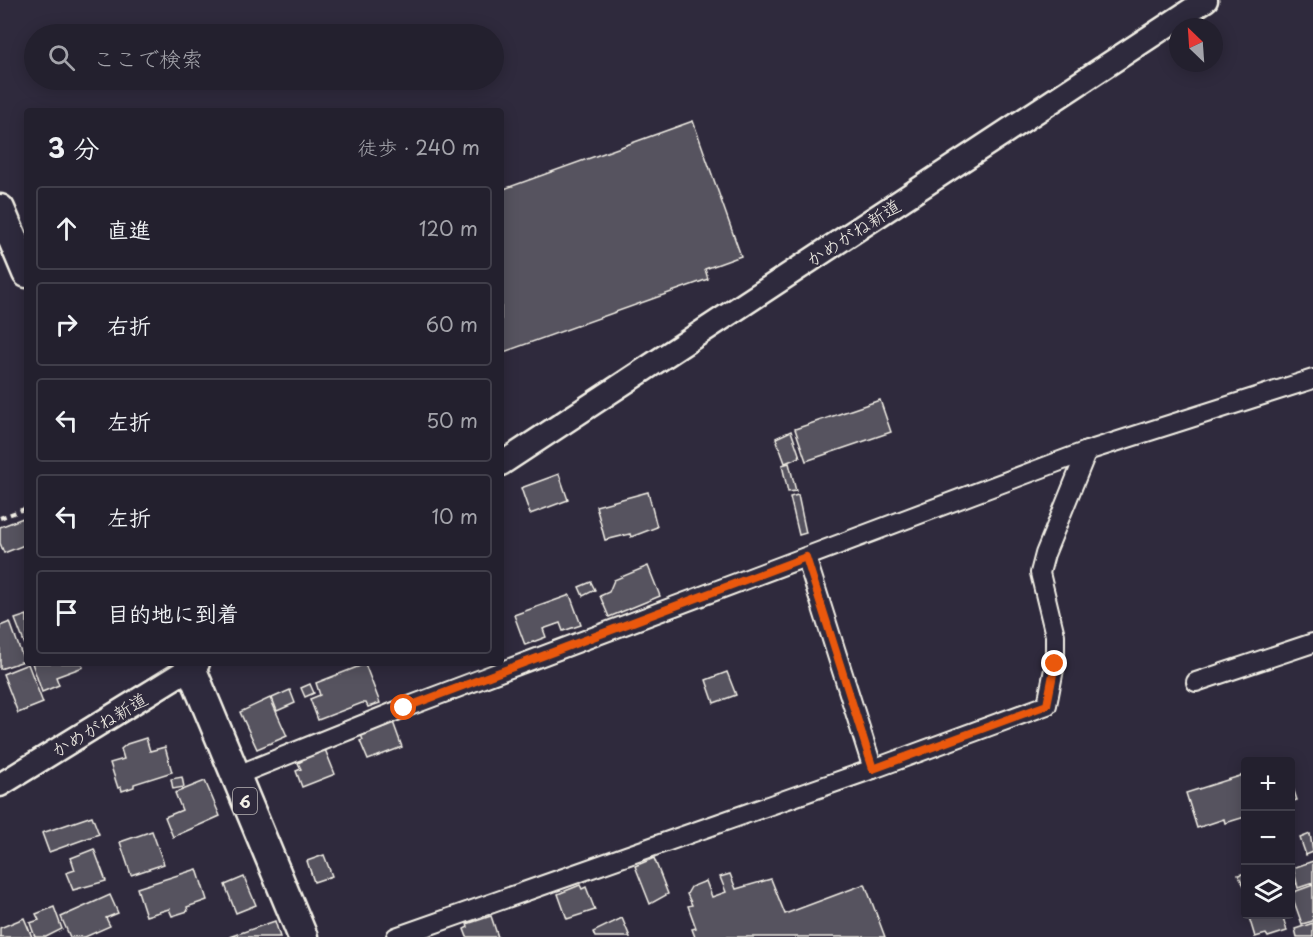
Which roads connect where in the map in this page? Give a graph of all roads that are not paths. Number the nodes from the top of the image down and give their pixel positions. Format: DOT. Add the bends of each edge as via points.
graph roads {
  1 [pos="1206,0"];
  2 [pos="0,209"];
  3 [pos="24,266"];
  4 [pos="1313,380"];
  5 [pos="1087,451"];
  6 [pos="504,462"];
  7 [pos="806,557"];
  8 [pos="1313,643"];
  9 [pos="191,666"];
  10 [pos="193,666"];
  11 [pos="1196,682"];
  12 [pos="873,769"];
  13 [pos="235,776"];
  14 [pos="0,784"];
  15 [pos="303,937"];
  16 [pos="396,937"];
  1 -- 6 [label="street, かめがね新道"];
  2 -- 3 [label="main road"];
  4 -- 5 [label="street"];
  5 -- 7 [label="street"];
  5 -- 12 [label="street" via="1040,573 1055,635 1055,664 1047,705"];
  7 -- 12 [label="street"];
  7 -- 13 [label="street"];
  8 -- 11 [label="street"];
  9 -- 14 [label="street, かめがね新道"];
  10 -- 13 [label="main road, 6"];
  12 -- 16 [label="street"];
  13 -- 15 [label="main road, 6"];
}
